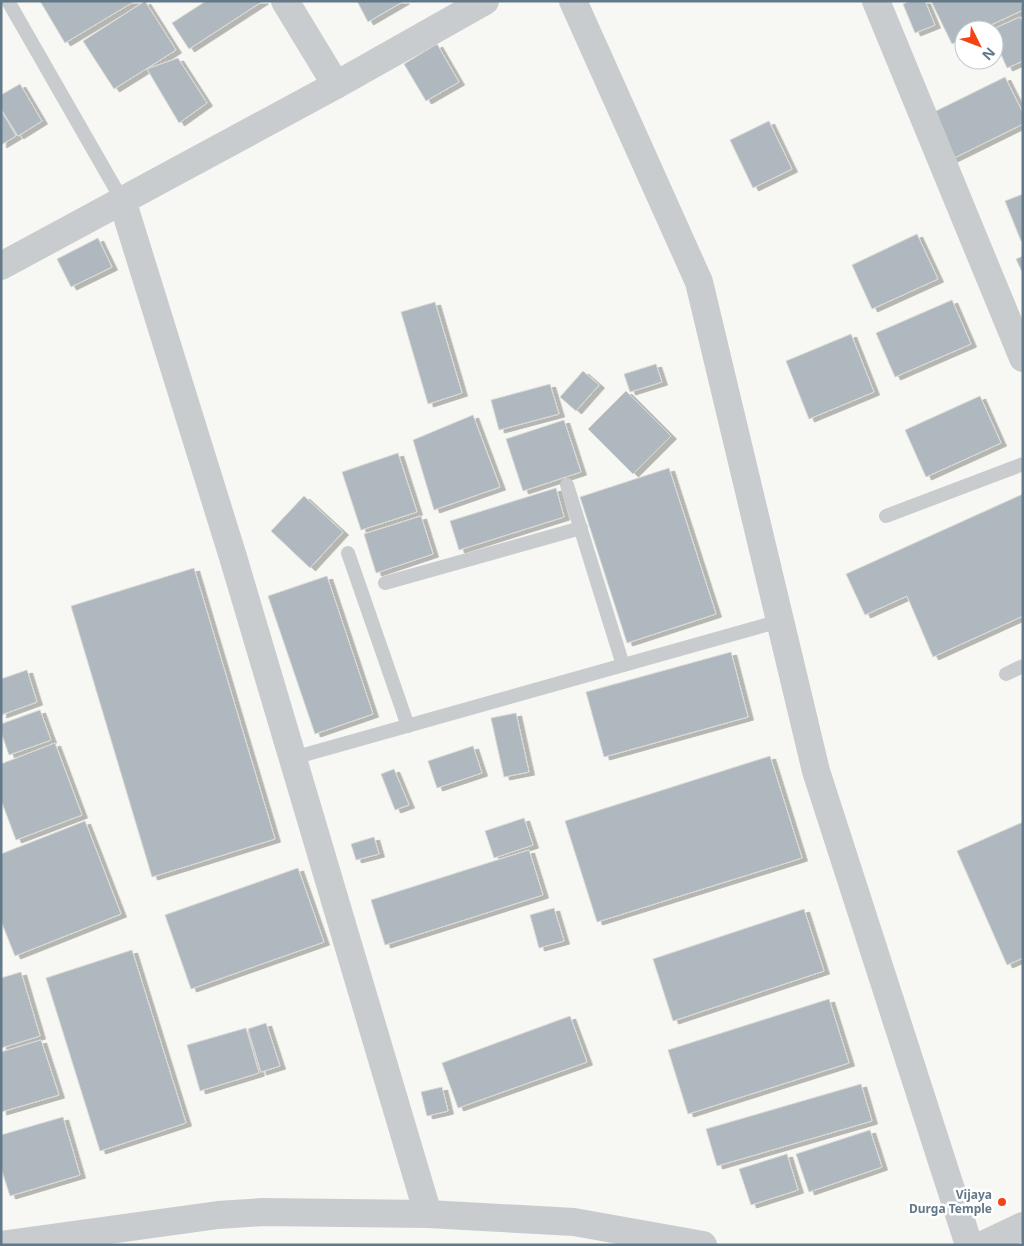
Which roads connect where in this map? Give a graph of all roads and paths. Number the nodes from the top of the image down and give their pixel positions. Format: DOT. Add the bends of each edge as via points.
graph roads {
  1 [pos="8,1"];
  2 [pos="285,1"];
  3 [pos="485,1"];
  4 [pos="573,1"];
  5 [pos="876,1"];
  6 [pos="336,85"];
  7 [pos="122,200"];
  8 [pos="1,266"];
  9 [pos="1023,358"];
  10 [pos="1023,464"];
  11 [pos="567,485"];
  12 [pos="886,516"];
  13 [pos="581,528"];
  14 [pos="348,553"];
  15 [pos="385,582"];
  16 [pos="780,622"];
  17 [pos="623,665"];
  18 [pos="1023,666"];
  19 [pos="1006,674"];
  20 [pos="408,726"];
  21 [pos="293,758"];
  22 [pos="428,1214"];
  23 [pos="1023,1226"];
  24 [pos="1,1245"];
  25 [pos="703,1245"];
  26 [pos="970,1245"];
  27 [pos="983,1245"];
  1 -- 7 [label="lane"];
  2 -- 6 [label="street"];
  3 -- 6 [label="street"];
  4 -- 16 [label="street" via="698,282"];
  5 -- 9 [label="street"];
  6 -- 7 [label="street"];
  7 -- 8 [label="street"];
  7 -- 21 [label="street"];
  10 -- 12 [label="lane"];
  11 -- 13 [label="lane"];
  13 -- 15 [label="lane"];
  13 -- 17 [label="lane"];
  14 -- 20 [label="lane"];
  16 -- 17 [label="lane"];
  16 -- 26 [label="street" via="816,771"];
  17 -- 20 [label="lane"];
  18 -- 19 [label="lane"];
  20 -- 21 [label="lane"];
  21 -- 22 [label="street"];
  22 -- 24 [label="street" via="263,1212 209,1216"];
  22 -- 25 [label="street" via="574,1222"];
  23 -- 27 [label="street"];
}
